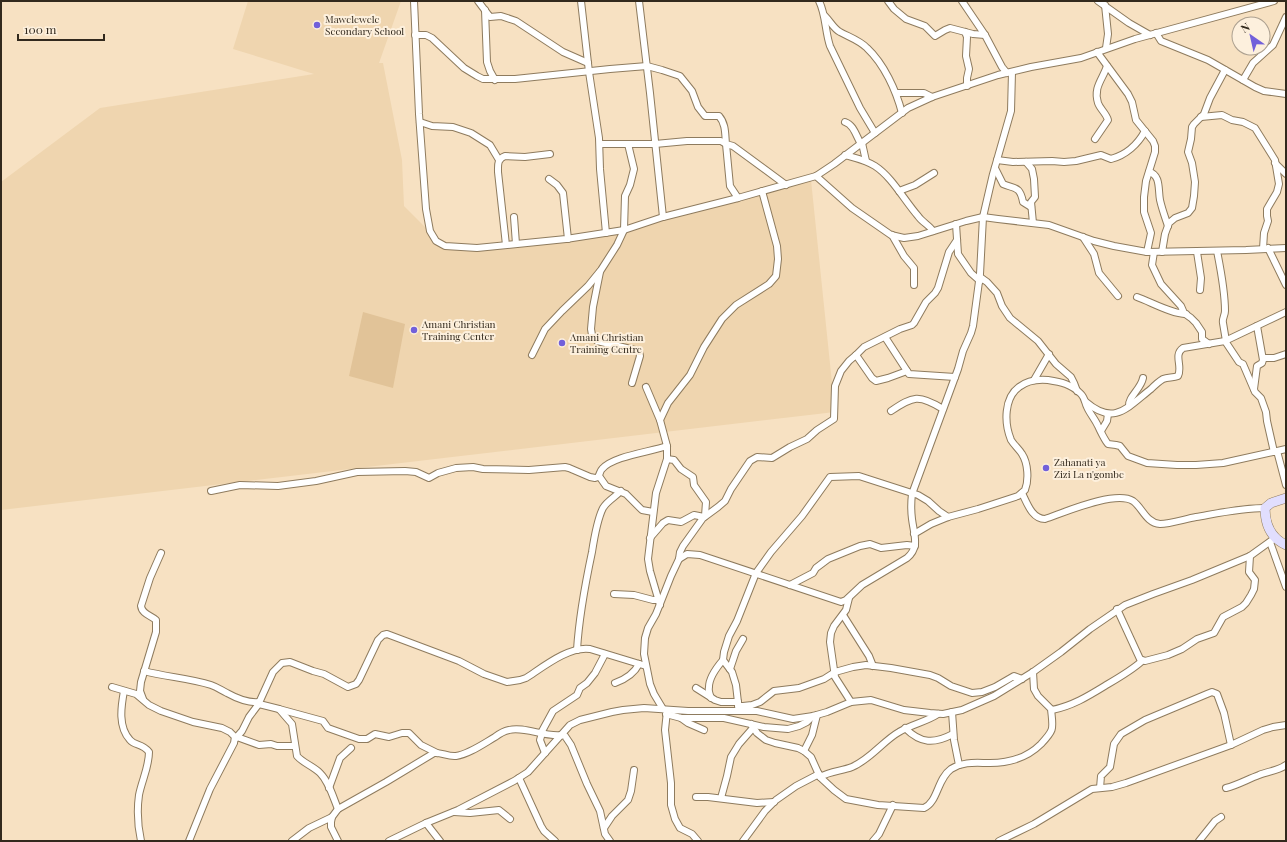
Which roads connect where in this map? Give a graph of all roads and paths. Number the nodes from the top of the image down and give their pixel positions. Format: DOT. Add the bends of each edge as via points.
graph roads {
  1 [pos="414,1"];
  2 [pos="478,1"];
  3 [pos="581,1"];
  4 [pos="639,1"];
  5 [pos="819,1"];
  6 [pos="888,1"];
  7 [pos="962,1"];
  8 [pos="1274,1"];
  9 [pos="1102,3"];
  10 [pos="485,10"];
  11 [pos="825,16"];
  12 [pos="1286,17"];
  13 [pos="965,32"];
  14 [pos="1153,34"];
  15 [pos="416,35"];
  16 [pos="985,35"];
  17 [pos="1106,48"];
  18 [pos="1097,52"];
  19 [pos="588,63"];
  20 [pos="647,66"];
  21 [pos="1107,66"];
  22 [pos="1225,70"];
  23 [pos="589,72"];
  24 [pos="1009,72"];
  25 [pos="496,80"];
  26 [pos="1243,80"];
  27 [pos="967,86"];
  28 [pos="896,93"];
  29 [pos="1286,94"];
  30 [pos="932,97"];
  31 [pos="902,113"];
  32 [pos="1201,117"];
  33 [pos="420,122"];
  34 [pos="845,122"];
  35 [pos="1145,131"];
  36 [pos="875,133"];
  37 [pos="1095,139"];
  38 [pos="862,143"];
  39 [pos="600,144"];
  40 [pos="628,144"];
  41 [pos="655,144"];
  42 [pos="726,144"];
  43 [pos="550,154"];
  44 [pos="846,155"];
  45 [pos="499,160"];
  46 [pos="997,160"];
  47 [pos="866,161"];
  48 [pos="1026,162"];
  49 [pos="1275,163"];
  50 [pos="995,168"];
  51 [pos="1148,172"];
  52 [pos="934,173"];
  53 [pos="1286,174"];
  54 [pos="816,176"];
  55 [pos="1286,178"];
  56 [pos="549,179"];
  57 [pos="1279,184"];
  58 [pos="786,185"];
  59 [pos="762,191"];
  60 [pos="899,191"];
  61 [pos="738,198"];
  62 [pos="1031,207"];
  63 [pos="983,216"];
  64 [pos="514,217"];
  65 [pos="663,217"];
  66 [pos="1033,223"];
  67 [pos="956,224"];
  68 [pos="1168,226"];
  69 [pos="624,230"];
  70 [pos="933,231"];
  71 [pos="606,233"];
  72 [pos="892,235"];
  73 [pos="1083,237"];
  74 [pos="568,239"];
  75 [pos="957,240"];
  76 [pos="516,244"];
  77 [pos="506,245"];
  78 [pos="1286,248"];
  79 [pos="1265,249"];
  80 [pos="1217,251"];
  81 [pos="1147,252"];
  82 [pos="1154,252"];
  83 [pos="1162,252"];
  84 [pos="1197,252"];
  85 [pos="601,270"];
  86 [pos="980,279"];
  87 [pos="914,286"];
  88 [pos="1286,286"];
  89 [pos="1200,290"];
  90 [pos="1118,296"];
  91 [pos="1137,297"];
  92 [pos="1286,312"];
  93 [pos="1186,314"];
  94 [pos="1257,326"];
  95 [pos="885,337"];
  96 [pos="1226,341"];
  97 [pos="1209,344"];
  98 [pos="1049,354"];
  99 [pos="1286,354"];
  100 [pos="532,355"];
  101 [pos="856,355"];
  102 [pos="1263,358"];
  103 [pos="907,371"];
  104 [pos="955,377"];
  105 [pos="1143,378"];
  106 [pos="1034,380"];
  107 [pos="632,383"];
  108 [pos="646,387"];
  109 [pos="1254,389"];
  110 [pos="1077,391"];
  111 [pos="1086,402"];
  112 [pos="1129,406"];
  113 [pos="943,409"];
  114 [pos="891,411"];
  115 [pos="1108,414"];
  116 [pos="660,420"];
  117 [pos="1101,431"];
  118 [pos="667,446"];
  119 [pos="1286,450"];
  120 [pos="1275,451"];
  121 [pos="667,459"];
  122 [pos="599,476"];
  123 [pos="1286,485"];
  124 [pos="211,491"];
  125 [pos="621,491"];
  126 [pos="1022,493"];
  127 [pos="912,494"];
  128 [pos="1286,498"];
  129 [pos="1265,508"];
  130 [pos="653,512"];
  131 [pos="704,516"];
  132 [pos="948,517"];
  133 [pos="914,534"];
  134 [pos="650,538"];
  135 [pos="1272,540"];
  136 [pos="1286,545"];
  137 [pos="915,546"];
  138 [pos="161,554"];
  139 [pos="1250,556"];
  140 [pos="679,559"];
  141 [pos="756,573"];
  142 [pos="790,585"];
  143 [pos="1286,586"];
  144 [pos="614,594"];
  145 [pos="849,598"];
  146 [pos="659,602"];
  147 [pos="1118,609"];
  148 [pos="843,615"];
  149 [pos="743,639"];
  150 [pos="578,650"];
  151 [pos="605,654"];
  152 [pos="723,660"];
  153 [pos="1142,661"];
  154 [pos="639,664"];
  155 [pos="646,666"];
  156 [pos="873,666"];
  157 [pos="730,669"];
  158 [pos="144,671"];
  159 [pos="834,672"];
  160 [pos="1033,672"];
  161 [pos="1022,679"];
  162 [pos="614,682"];
  163 [pos="112,687"];
  164 [pos="696,688"];
  165 [pos="124,691"];
  166 [pos="711,698"];
  167 [pos="143,700"];
  168 [pos="850,702"];
  169 [pos="259,703"];
  170 [pos="739,706"];
  171 [pos="279,709"];
  172 [pos="1052,710"];
  173 [pos="665,711"];
  174 [pos="952,712"];
  175 [pos="938,714"];
  176 [pos="815,716"];
  177 [pos="681,718"];
  178 [pos="1286,724"];
  179 [pos="752,726"];
  180 [pos="905,728"];
  181 [pos="704,730"];
  182 [pos="542,733"];
  183 [pos="561,734"];
  184 [pos="953,734"];
  185 [pos="236,738"];
  186 [pos="1231,745"];
  187 [pos="295,746"];
  188 [pos="351,748"];
  189 [pos="804,751"];
  190 [pos="437,753"];
  191 [pos="544,753"];
  192 [pos="959,765"];
  193 [pos="1286,765"];
  194 [pos="634,770"];
  195 [pos="819,776"];
  196 [pos="520,778"];
  197 [pos="329,788"];
  198 [pos="1100,788"];
  199 [pos="1226,788"];
  200 [pos="696,797"];
  201 [pos="721,798"];
  202 [pos="774,802"];
  203 [pos="893,805"];
  204 [pos="338,809"];
  205 [pos="452,812"];
  206 [pos="332,817"];
  207 [pos="1221,818"];
  208 [pos="510,819"];
  209 [pos="426,823"];
  210 [pos="604,828"];
  211 [pos="141,841"];
  212 [pos="189,841"];
  213 [pos="292,841"];
  214 [pos="338,841"];
  215 [pos="390,841"];
  216 [pos="440,841"];
  217 [pos="555,841"];
  218 [pos="610,841"];
  219 [pos="698,841"];
  220 [pos="743,841"];
  221 [pos="873,841"];
  222 [pos="999,841"];
  223 [pos="1198,841"];
  1 -- 15 [label="street"];
  2 -- 10 [label="street"];
  3 -- 19 [label="street"];
  4 -- 20 [label="street"];
  5 -- 11 [label="street"];
  6 -- 13 [label="street" via="906,18 925,26 936,36 950,28"];
  7 -- 16 [label="street"];
  8 -- 14 [label="street"];
  9 -- 14 [label="street" via="1129,22"];
  9 -- 17 [label="street" via="1108,34"];
  10 -- 19 [label="street" via="490,16 501,16 516,21 563,52"];
  10 -- 25 [label="street" via="488,62"];
  11 -- 28 [label="street" via="840,32 860,42 871,52 885,71"];
  11 -- 36 [label="street" via="832,52"];
  12 -- 26 [label="street" via="1273,45 1253,63"];
  13 -- 16 [label="street"];
  13 -- 27 [label="street" via="969,69"];
  14 -- 17 [label="street"];
  14 -- 22 [label="street" via="1161,41 1208,60"];
  15 -- 25 [label="street" via="432,38 464,68 477,76"];
  15 -- 33 [label="street"];
  16 -- 24 [label="street" via="993,52"];
  17 -- 18 [label="street"];
  18 -- 21 [label="street"];
  18 -- 24 [label="street" via="1081,58"];
  19 -- 23 [label="street"];
  20 -- 23 [label="street"];
  20 -- 41 [label="street"];
  20 -- 42 [label="street" via="678,74 692,91 703,115 719,116 722,119"];
  21 -- 35 [label="street" via="1128,94 1136,120"];
  21 -- 37 [label="street" via="1098,82 1097,94 1099,105 1108,120"];
  22 -- 26 [label="street"];
  22 -- 32 [label="street"];
  23 -- 25 [label="street"];
  23 -- 39 [label="street"];
  24 -- 27 [label="street"];
  24 -- 46 [label="street" via="1011,112"];
  26 -- 29 [label="street" via="1264,91"];
  27 -- 30 [label="street"];
  28 -- 30 [label="street" via="924,94"];
  28 -- 31 [label="street"];
  30 -- 31 [label="street"];
  31 -- 36 [label="street"];
  32 -- 49 [label="street" via="1222,115 1255,128"];
  32 -- 68 [label="street" via="1192,127 1188,148 1195,182 1192,208 1188,213 1175,218"];
  33 -- 45 [label="street" via="432,126 453,127 471,133 490,145"];
  33 -- 77 [label="street" via="426,209 430,231 436,242 458,248"];
  34 -- 38 [label="street" via="852,127"];
  35 -- 48 [label="street" via="1135,146 1114,158 1109,159 1101,155 1076,161"];
  35 -- 51 [label="street" via="1153,141 1155,152"];
  36 -- 38 [label="street"];
  38 -- 44 [label="street"];
  38 -- 47 [label="street"];
  39 -- 40 [label="street"];
  39 -- 71 [label="street"];
  40 -- 41 [label="street"];
  40 -- 69 [label="street" via="634,169 625,196"];
  41 -- 42 [label="street" via="721,141"];
  41 -- 65 [label="street"];
  42 -- 58 [label="street" via="733,146"];
  42 -- 61 [label="street" via="730,186"];
  43 -- 45 [label="street" via="504,156"];
  44 -- 47 [label="street"];
  44 -- 54 [label="street"];
  45 -- 77 [label="street"];
  46 -- 48 [label="street"];
  46 -- 50 [label="street"];
  47 -- 60 [label="street" via="876,167"];
  48 -- 62 [label="street" via="1032,169 1034,178"];
  49 -- 53 [label="street"];
  49 -- 57 [label="street"];
  50 -- 62 [label="street" via="1003,184 1020,191 1023,202"];
  50 -- 63 [label="street"];
  51 -- 68 [label="street" via="1154,174 1157,179"];
  51 -- 81 [label="street" via="1144,212 1152,233"];
  52 -- 60 [label="street"];
  54 -- 58 [label="street"];
  54 -- 72 [label="street" via="852,208"];
  55 -- 57 [label="street"];
  56 -- 74 [label="street" via="563,193"];
  57 -- 79 [label="street" via="1267,209"];
  58 -- 59 [label="street"];
  59 -- 61 [label="street"];
  59 -- 116 [label="street" via="777,246 776,276 722,319 690,375 668,403"];
  60 -- 70 [label="street" via="919,218"];
  61 -- 65 [label="street"];
  62 -- 66 [label="street"];
  63 -- 66 [label="street"];
  63 -- 67 [label="street"];
  63 -- 86 [label="street"];
  64 -- 76 [label="street"];
  65 -- 69 [label="street"];
  66 -- 73 [label="street" via="1049,225"];
  67 -- 70 [label="street"];
  67 -- 75 [label="street"];
  68 -- 83 [label="street"];
  69 -- 71 [label="street"];
  69 -- 85 [label="street"];
  70 -- 72 [label="street" via="908,238"];
  71 -- 74 [label="street"];
  72 -- 87 [label="street" via="914,268"];
  73 -- 81 [label="street"];
  73 -- 90 [label="street" via="1097,260 1099,273"];
  74 -- 76 [label="street"];
  75 -- 86 [label="street" via="958,254 971,273"];
  75 -- 95 [label="street" via="949,252 938,288 918,317 912,325"];
  76 -- 77 [label="street"];
  78 -- 79 [label="street"];
  79 -- 80 [label="street"];
  79 -- 88 [label="street"];
  80 -- 84 [label="street"];
  80 -- 96 [label="street" via="1223,286 1225,310 1222,322"];
  81 -- 82 [label="street"];
  82 -- 83 [label="street"];
  82 -- 93 [label="street" via="1152,265 1164,289"];
  83 -- 84 [label="street"];
  84 -- 89 [label="street"];
  85 -- 100 [label="street" via="545,329"];
  85 -- 107 [label="street" via="593,307 592,335 597,341 639,352"];
  86 -- 98 [label="street" via="997,293 1010,318 1038,341"];
  86 -- 104 [label="street" via="973,326"];
  91 -- 93 [label="street" via="1174,312"];
  92 -- 94 [label="street"];
  93 -- 97 [label="street" via="1202,332 1202,339"];
  94 -- 96 [label="street"];
  94 -- 102 [label="street"];
  95 -- 101 [label="street" via="864,347"];
  95 -- 103 [label="street"];
  96 -- 97 [label="street"];
  96 -- 109 [label="street" via="1239,362 1243,364"];
  97 -- 112 [label="street" via="1179,350 1178,376 1161,381"];
  98 -- 106 [label="street"];
  98 -- 110 [label="street" via="1071,377"];
  99 -- 102 [label="street"];
  101 -- 103 [label="street" via="876,381"];
  101 -- 131 [label="street" via="841,371 835,386 833,421 772,458 752,459 725,501"];
  102 -- 109 [label="street" via="1262,363 1257,366"];
  103 -- 104 [label="street" via="913,375"];
  104 -- 113 [label="street"];
  105 -- 112 [label="street"];
  106 -- 110 [label="street" via="1065,383"];
  106 -- 126 [label="street" via="1016,390 1008,403 1009,434 1023,455 1026,468 1027,485"];
  108 -- 116 [label="street"];
  109 -- 120 [label="street" via="1261,398 1266,412"];
  110 -- 111 [label="street"];
  111 -- 115 [label="street"];
  111 -- 117 [label="street"];
  112 -- 115 [label="street" via="1116,414"];
  113 -- 114 [label="street" via="920,398 910,400"];
  113 -- 127 [label="street"];
  115 -- 117 [label="street"];
  116 -- 118 [label="street"];
  117 -- 120 [label="street" via="1108,444 1120,446 1128,456 1147,463 1207,465"];
  118 -- 121 [label="street"];
  118 -- 122 [label="street" via="615,460 602,469"];
  119 -- 120 [label="street"];
  120 -- 123 [label="street"];
  121 -- 130 [label="street" via="657,486"];
  121 -- 131 [label="street" via="674,460 681,469 693,477 695,486 706,502"];
  122 -- 124 [label="street" via="590,477 569,468 529,470 483,469 473,466 456,468 430,478 416,472 405,471 357,472 278,486 240,485"];
  122 -- 125 [label="street" via="606,486"];
  125 -- 130 [label="street" via="640,508"];
  125 -- 150 [label="street" via="605,506 595,536 582,600"];
  126 -- 129 [label="street" via="1034,515 1040,519 1093,503 1126,498 1132,500 1147,517 1159,524 1224,512"];
  126 -- 132 [label="street"];
  127 -- 132 [label="street" via="922,497"];
  127 -- 133 [label="street" via="911,518"];
  127 -- 141 [label="street" via="863,477 830,477"];
  128 -- 129 [label="main road" via="1271,502"];
  129 -- 135 [label="main road"];
  130 -- 134 [label="street"];
  131 -- 134 [label="street" via="694,515 681,522 668,520"];
  131 -- 140 [label="street" via="683,546"];
  132 -- 133 [label="street"];
  133 -- 137 [label="street"];
  134 -- 146 [label="street" via="649,565"];
  135 -- 136 [label="main road"];
  135 -- 139 [label="street"];
  135 -- 143 [label="street"];
  137 -- 142 [label="street" via="860,546 828,559 813,573"];
  137 -- 145 [label="street" via="907,558 862,585"];
  138 -- 158 [label="street" via="141,606 144,612 156,620 157,625"];
  139 -- 147 [label="street" via="1132,601"];
  139 -- 153 [label="street" via="1249,572 1255,578 1255,584 1246,603 1223,618 1212,634 1168,655"];
  140 -- 141 [label="street" via="687,554 700,555"];
  140 -- 146 [label="street"];
  141 -- 142 [label="street"];
  141 -- 152 [label="street" via="729,636"];
  142 -- 145 [label="street" via="838,602"];
  144 -- 146 [label="street"];
  145 -- 148 [label="street"];
  146 -- 155 [label="street" via="645,638"];
  147 -- 153 [label="street"];
  147 -- 160 [label="street"];
  148 -- 156 [label="street"];
  148 -- 159 [label="street" via="831,632"];
  149 -- 157 [label="street"];
  150 -- 151 [label="street" via="590,649"];
  150 -- 169 [label="street" via="563,655 526,678 507,682 387,634 378,640 356,684 344,686 324,674 286,662 273,672"];
  151 -- 154 [label="street"];
  151 -- 182 [label="street" via="595,673 580,688 577,695 553,711"];
  152 -- 157 [label="street"];
  152 -- 166 [label="street" via="708,688"];
  153 -- 172 [label="street" via="1086,698"];
  154 -- 155 [label="street"];
  154 -- 162 [label="street" via="633,673"];
  155 -- 173 [label="street" via="651,690"];
  156 -- 159 [label="street" via="853,667"];
  156 -- 161 [label="street" via="930,675 972,693 990,689 1014,676"];
  157 -- 170 [label="street" via="736,685"];
  158 -- 167 [label="street" via="140,691"];
  158 -- 169 [label="street" via="218,687 234,696"];
  159 -- 168 [label="street"];
  159 -- 170 [label="street" via="824,679 799,688 774,691 752,706"];
  160 -- 161 [label="street"];
  160 -- 172 [label="street" via="1034,689"];
  161 -- 174 [label="street" via="994,696"];
  163 -- 165 [label="street"];
  164 -- 166 [label="street"];
  165 -- 167 [label="street" via="136,694"];
  165 -- 211 [label="street" via="121,711 124,729 130,741 142,745 149,752 138,802"];
  166 -- 170 [label="street"];
  167 -- 185 [label="street" via="152,707 175,716 227,730"];
  168 -- 175 [label="street" via="871,700 904,710"];
  168 -- 176 [label="street"];
  169 -- 171 [label="street"];
  169 -- 185 [label="street"];
  170 -- 173 [label="street"];
  170 -- 176 [label="street" via="793,719"];
  171 -- 187 [label="street" via="292,724"];
  171 -- 190 [label="street" via="323,721 328,728 359,739 367,739 375,734 389,738 409,733 421,745"];
  172 -- 192 [label="street" via="1051,733 1038,747 1018,759"];
  173 -- 177 [label="street"];
  173 -- 183 [label="street" via="623,710 575,722"];
  173 -- 219 [label="street" via="671,805 680,828 692,834"];
  174 -- 175 [label="street"];
  174 -- 184 [label="street"];
  175 -- 180 [label="street"];
  176 -- 179 [label="street" via="799,726 788,729"];
  176 -- 189 [label="street" via="812,735"];
  177 -- 179 [label="street" via="724,718"];
  177 -- 181 [label="street"];
  178 -- 186 [label="street" via="1263,730"];
  179 -- 189 [label="street" via="766,740"];
  179 -- 201 [label="street" via="731,757"];
  180 -- 184 [label="street" via="926,740 939,741"];
  180 -- 195 [label="street" via="860,763"];
  182 -- 183 [label="street" via="554,736"];
  182 -- 190 [label="street" via="509,730 460,755"];
  182 -- 191 [label="street" via="540,740"];
  183 -- 191 [label="street"];
  183 -- 210 [label="street" via="571,745 600,811"];
  184 -- 192 [label="street"];
  185 -- 187 [label="street" via="259,745"];
  185 -- 212 [label="street" via="210,789"];
  186 -- 198 [label="street" via="1126,783"];
  186 -- 198 [label="street" via="1224,713 1217,694 1212,692 1152,717 1121,734 1114,744 1110,767 1101,776"];
  187 -- 197 [label="street" via="298,757 319,772"];
  188 -- 197 [label="street" via="340,758"];
  189 -- 195 [label="street" via="811,757"];
  190 -- 204 [label="street"];
  191 -- 196 [label="street"];
  192 -- 203 [label="street" via="944,775 928,806 919,808"];
  193 -- 199 [label="street"];
  194 -- 210 [label="street" via="628,800"];
  195 -- 202 [label="street" via="796,786"];
  195 -- 203 [label="street" via="846,799"];
  196 -- 205 [label="street"];
  196 -- 217 [label="street" via="541,826"];
  197 -- 204 [label="street"];
  198 -- 222 [label="street" via="1086,792 1034,824"];
  200 -- 201 [label="street"];
  201 -- 202 [label="street" via="757,803"];
  202 -- 220 [label="street"];
  203 -- 221 [label="street" via="880,834"];
  204 -- 206 [label="street"];
  205 -- 208 [label="street" via="499,810"];
  205 -- 209 [label="street"];
  206 -- 213 [label="street" via="309,828"];
  206 -- 214 [label="street" via="331,827"];
  207 -- 223 [label="street" via="1215,821"];
  209 -- 215 [label="street"];
  209 -- 216 [label="street"];
  210 -- 218 [label="street"];
}
